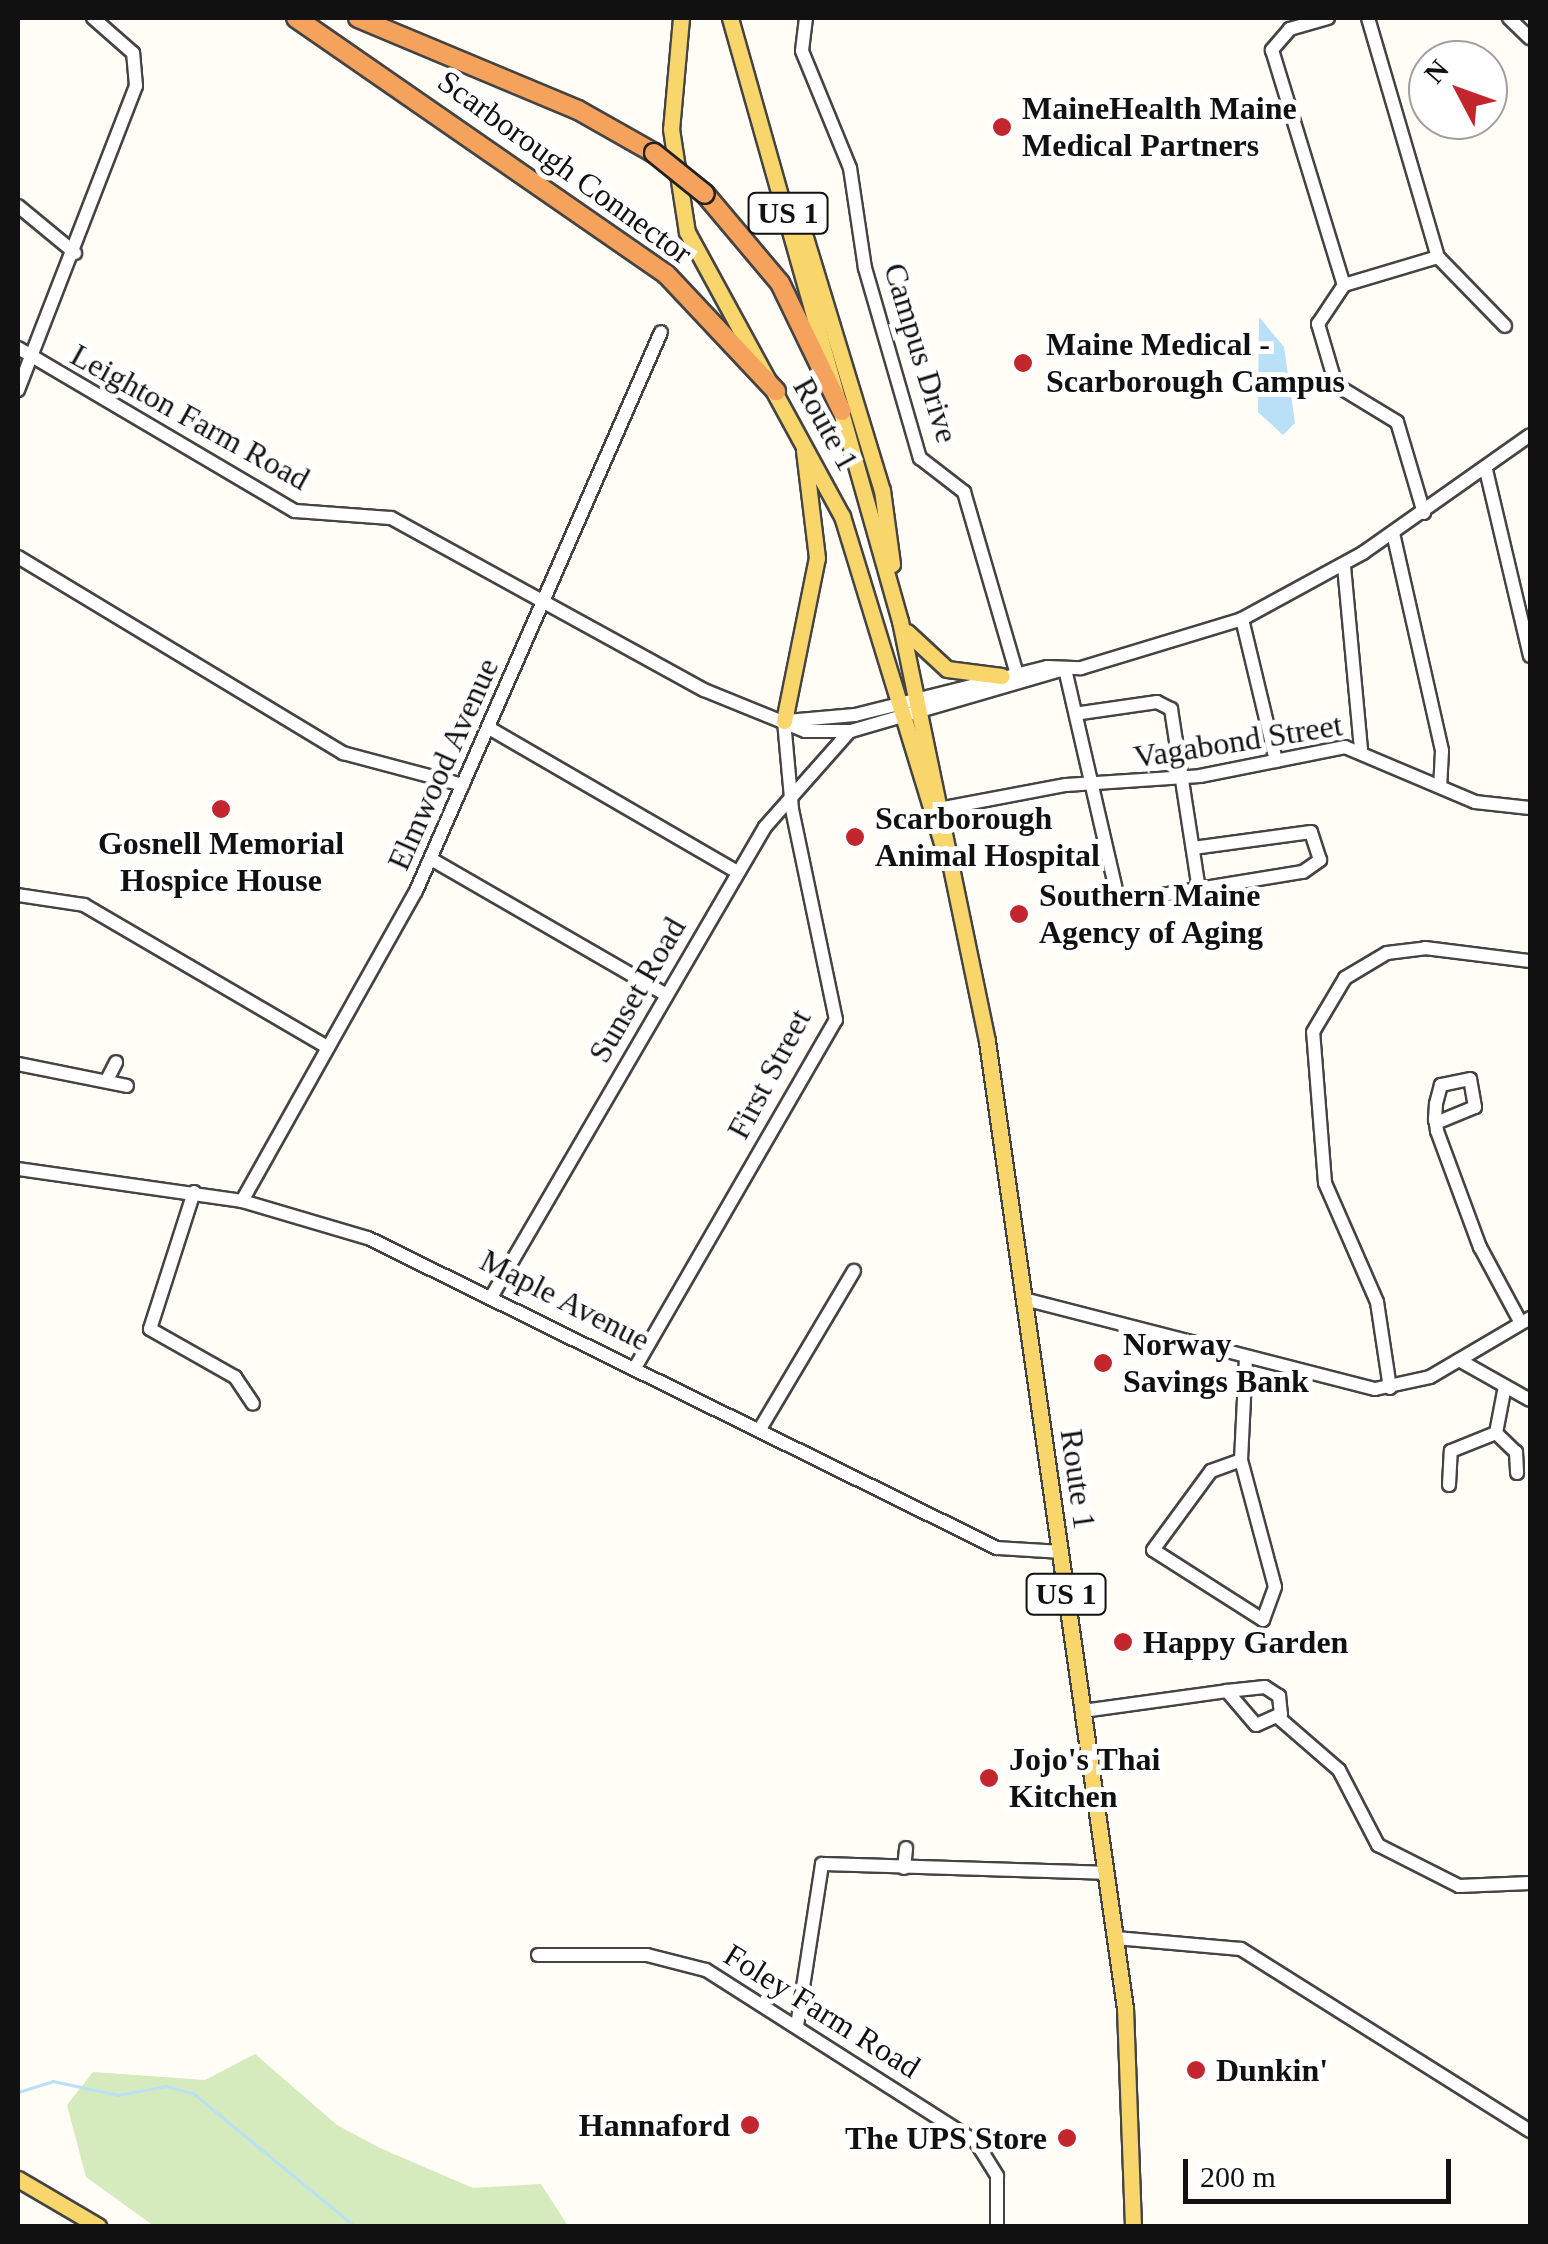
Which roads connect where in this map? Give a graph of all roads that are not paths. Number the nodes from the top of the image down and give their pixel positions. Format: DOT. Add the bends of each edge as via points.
graph roads {
  1 [pos="94,18"];
  2 [pos="296,18"];
  3 [pos="358,18"];
  4 [pos="680,18"];
  5 [pos="730,18"];
  6 [pos="806,18"];
  7 [pos="1328,18"];
  8 [pos="1368,18"];
  9 [pos="1509,18"];
  10 [pos="1530,38"];
  11 [pos="760,120"];
  12 [pos="18,206"];
  13 [pos="75,253"];
  14 [pos="1438,257"];
  15 [pos="1344,285"];
  16 [pos="1505,326"];
  17 [pos="661,332"];
  18 [pos="18,348"];
  19 [pos="30,357"];
  20 [pos="18,390"];
  21 [pos="776,391"];
  22 [pos="842,411"];
  23 [pos="794,418"];
  24 [pos="1530,435"];
  25 [pos="1486,470"];
  26 [pos="1424,513"];
  27 [pos="1393,533"];
  28 [pos="18,557"];
  29 [pos="1344,566"];
  30 [pos="892,593"];
  31 [pos="544,602"];
  32 [pos="1242,619"];
  33 [pos="900,620"];
  34 [pos="1530,656"];
  35 [pos="1065,670"];
  36 [pos="1013,678"];
  37 [pos="920,705"];
  38 [pos="900,711"];
  39 [pos="1081,713"];
  40 [pos="784,721"];
  41 [pos="489,728"];
  42 [pos="851,731"];
  43 [pos="1360,749"];
  44 [pos="785,754"];
  45 [pos="817,760"];
  46 [pos="1276,762"];
  47 [pos="1183,778"];
  48 [pos="463,785"];
  49 [pos="1093,785"];
  50 [pos="1440,786"];
  51 [pos="789,792"];
  52 [pos="944,808"];
  53 [pos="1530,808"];
  54 [pos="1193,848"];
  55 [pos="431,859"];
  56 [pos="949,863"];
  57 [pos="737,872"];
  58 [pos="1199,889"];
  59 [pos="18,896"];
  60 [pos="1530,961"];
  61 [pos="666,994"];
  62 [pos="327,1046"];
  63 [pos="116,1062"];
  64 [pos="18,1064"];
  65 [pos="108,1080"];
  66 [pos="127,1086"];
  67 [pos="1436,1123"];
  68 [pos="18,1169"];
  69 [pos="194,1192"];
  70 [pos="242,1201"];
  71 [pos="854,1270"];
  72 [pos="493,1294"];
  73 [pos="1024,1298"];
  74 [pos="1526,1320"];
  75 [pos="1246,1358"];
  76 [pos="1458,1360"];
  77 [pos="636,1366"];
  78 [pos="1390,1388"];
  79 [pos="1504,1392"];
  80 [pos="1530,1400"];
  81 [pos="253,1404"];
  82 [pos="760,1428"];
  83 [pos="1496,1432"];
  84 [pos="1241,1460"];
  85 [pos="1518,1473"];
  86 [pos="1449,1485"];
  87 [pos="1060,1552"];
  88 [pos="1227,1691"];
  89 [pos="1083,1710"];
  90 [pos="1279,1718"];
  91 [pos="906,1848"];
  92 [pos="904,1868"];
  93 [pos="1106,1873"];
  94 [pos="1530,1884"];
  95 [pos="1116,1938"];
  96 [pos="538,1955"];
  97 [pos="797,2026"];
  98 [pos="1530,2131"];
  99 [pos="18,2179"];
  100 [pos="91,2225"];
  101 [pos="998,2226"];
  102 [pos="1134,2226"];
  1 -- 13 [label="street" via="129,47 138,74"];
  2 -- 21 [label="highway, Scarborough Connector" via="666,274"];
  3 -- 22 [label="highway, Scarborough Connector, bridge" via="578,110 654,154 705,194 780,283"];
  4 -- 21 [label="main road, Route 1 / US 1" via="671,129 682,212 702,268"];
  5 -- 11 [label="main road, Route 1 / US 1"];
  6 -- 36 [label="street, Campus Drive" via="802,51 850,168 864,260 920,458 962,488"];
  7 -- 15 [label="street" via="1282,33 1272,50"];
  8 -- 14 [label="street"];
  9 -- 10 [label="street"];
  11 -- 22 [label="main road, Route 1 / US 1"];
  11 -- 30 [label="main road" via="811,246 868,441 890,533"];
  12 -- 13 [label="street"];
  13 -- 19 [label="street"];
  14 -- 15 [label="street"];
  14 -- 16 [label="street"];
  15 -- 26 [label="street" via="1318,324 1326,361 1340,390 1397,422"];
  17 -- 31 [label="street, Elmwood Avenue"];
  18 -- 19 [label="street, Leighton Farm Road"];
  19 -- 20 [label="street"];
  19 -- 31 [label="street, Leighton Farm Road" via="295,511 385,516"];
  21 -- 23 [label="main road, Route 1 / US 1"];
  22 -- 30 [label="main road, Route 1 / US 1"];
  23 -- 38 [label="main road, Route 1 / US 1" via="842,516"];
  23 -- 40 [label="main road" via="818,536"];
  24 -- 25 [label="street"];
  25 -- 26 [label="street"];
  25 -- 34 [label="street"];
  26 -- 27 [label="street"];
  27 -- 29 [label="street"];
  27 -- 50 [label="street" via="1442,751"];
  28 -- 48 [label="street" via="343,753"];
  29 -- 32 [label="street"];
  29 -- 43 [label="street"];
  30 -- 33 [label="main road, Route 1 / US 1"];
  31 -- 40 [label="street, Leighton Farm Road" via="704,690"];
  31 -- 41 [label="street, Elmwood Avenue"];
  32 -- 35 [label="street"];
  32 -- 46 [label="street"];
  33 -- 36 [label="main road" via="940,666"];
  33 -- 37 [label="main road, Route 1 / US 1"];
  35 -- 36 [label="street"];
  35 -- 39 [label="street"];
  36 -- 37 [label="street"];
  36 -- 37 [label="street"];
  37 -- 38 [label="street"];
  37 -- 52 [label="main road, Route 1 / US 1"];
  38 -- 40 [label="street"];
  38 -- 42 [label="street"];
  38 -- 56 [label="main road, Route 1 / US 1"];
  39 -- 47 [label="street" via="1166,704"];
  39 -- 49 [label="street"];
  40 -- 42 [label="street, Leighton Farm Road"];
  40 -- 44 [label="street, First Street"];
  41 -- 48 [label="street, Elmwood Avenue"];
  41 -- 57 [label="street"];
  42 -- 45 [label="street, Sunset Road"];
  43 -- 46 [label="street, Vagabond Street"];
  43 -- 50 [label="street, Vagabond Street"];
  44 -- 45 [label="street"];
  44 -- 51 [label="street, First Street"];
  45 -- 51 [label="street, Sunset Road"];
  46 -- 47 [label="street, Vagabond Street"];
  47 -- 49 [label="street, Vagabond Street"];
  47 -- 54 [label="street"];
  48 -- 55 [label="street, Elmwood Avenue"];
  49 -- 52 [label="street, Vagabond Street"];
  49 -- 58 [label="street" via="1119,902"];
  50 -- 53 [label="street, Vagabond Street" via="1485,804"];
  51 -- 57 [label="street, Sunset Road"];
  51 -- 77 [label="street, First Street" via="836,1020"];
  52 -- 56 [label="main road, Route 1 / US 1"];
  54 -- 58 [label="street"];
  54 -- 58 [label="street" via="1311,832 1320,854 1313,869"];
  55 -- 61 [label="street"];
  55 -- 62 [label="street, Elmwood Avenue"];
  56 -- 73 [label="main road, Route 1 / US 1" via="987,1041"];
  57 -- 61 [label="street, Sunset Road"];
  59 -- 62 [label="street" via="78,902"];
  60 -- 78 [label="street" via="1425,948 1387,954 1345,978 1313,1032 1325,1183 1376,1302"];
  61 -- 72 [label="street, Sunset Road"];
  62 -- 70 [label="street, Elmwood Avenue"];
  63 -- 65 [label="street"];
  64 -- 65 [label="street"];
  65 -- 66 [label="street"];
  67 -- 74 [label="street" via="1480,1247"];
  68 -- 69 [label="street, Maple Avenue"];
  69 -- 70 [label="street, Maple Avenue"];
  69 -- 81 [label="street" via="150,1329 234,1377"];
  70 -- 72 [label="street, Maple Avenue" via="368,1238"];
  71 -- 82 [label="street"];
  72 -- 77 [label="street, Maple Avenue"];
  73 -- 75 [label="street"];
  73 -- 87 [label="main road, Route 1 / US 1"];
  74 -- 76 [label="street"];
  75 -- 78 [label="street"];
  75 -- 84 [label="street"];
  76 -- 78 [label="street"];
  76 -- 79 [label="street"];
  77 -- 82 [label="street, Maple Avenue"];
  79 -- 80 [label="street"];
  79 -- 83 [label="street"];
  82 -- 87 [label="street, Maple Avenue" via="997,1548"];
  83 -- 85 [label="street" via="1516,1452"];
  83 -- 86 [label="street" via="1454,1447"];
  84 -- 84 [label="street" via="1275,1588 1265,1620 1153,1550 1211,1471"];
  87 -- 89 [label="main road, Route 1 / US 1"];
  88 -- 89 [label="street"];
  88 -- 90 [label="street" via="1254,1724"];
  88 -- 90 [label="street" via="1272,1690"];
  89 -- 93 [label="main road, Route 1 / US 1"];
  90 -- 94 [label="street" via="1340,1770 1378,1845 1459,1886"];
  91 -- 92 [label="street"];
  92 -- 93 [label="street"];
  92 -- 97 [label="street" via="822,1864"];
  93 -- 95 [label="main road, Route 1 / US 1"];
  95 -- 98 [label="street" via="1241,1949"];
  95 -- 102 [label="main road, Route 1 / US 1"];
  96 -- 97 [label="street, Foley Farm Road" via="681,1960"];
  97 -- 101 [label="street, Foley Farm Road" via="981,2146 999,2182"];
  99 -- 100 [label="main road"];
}
